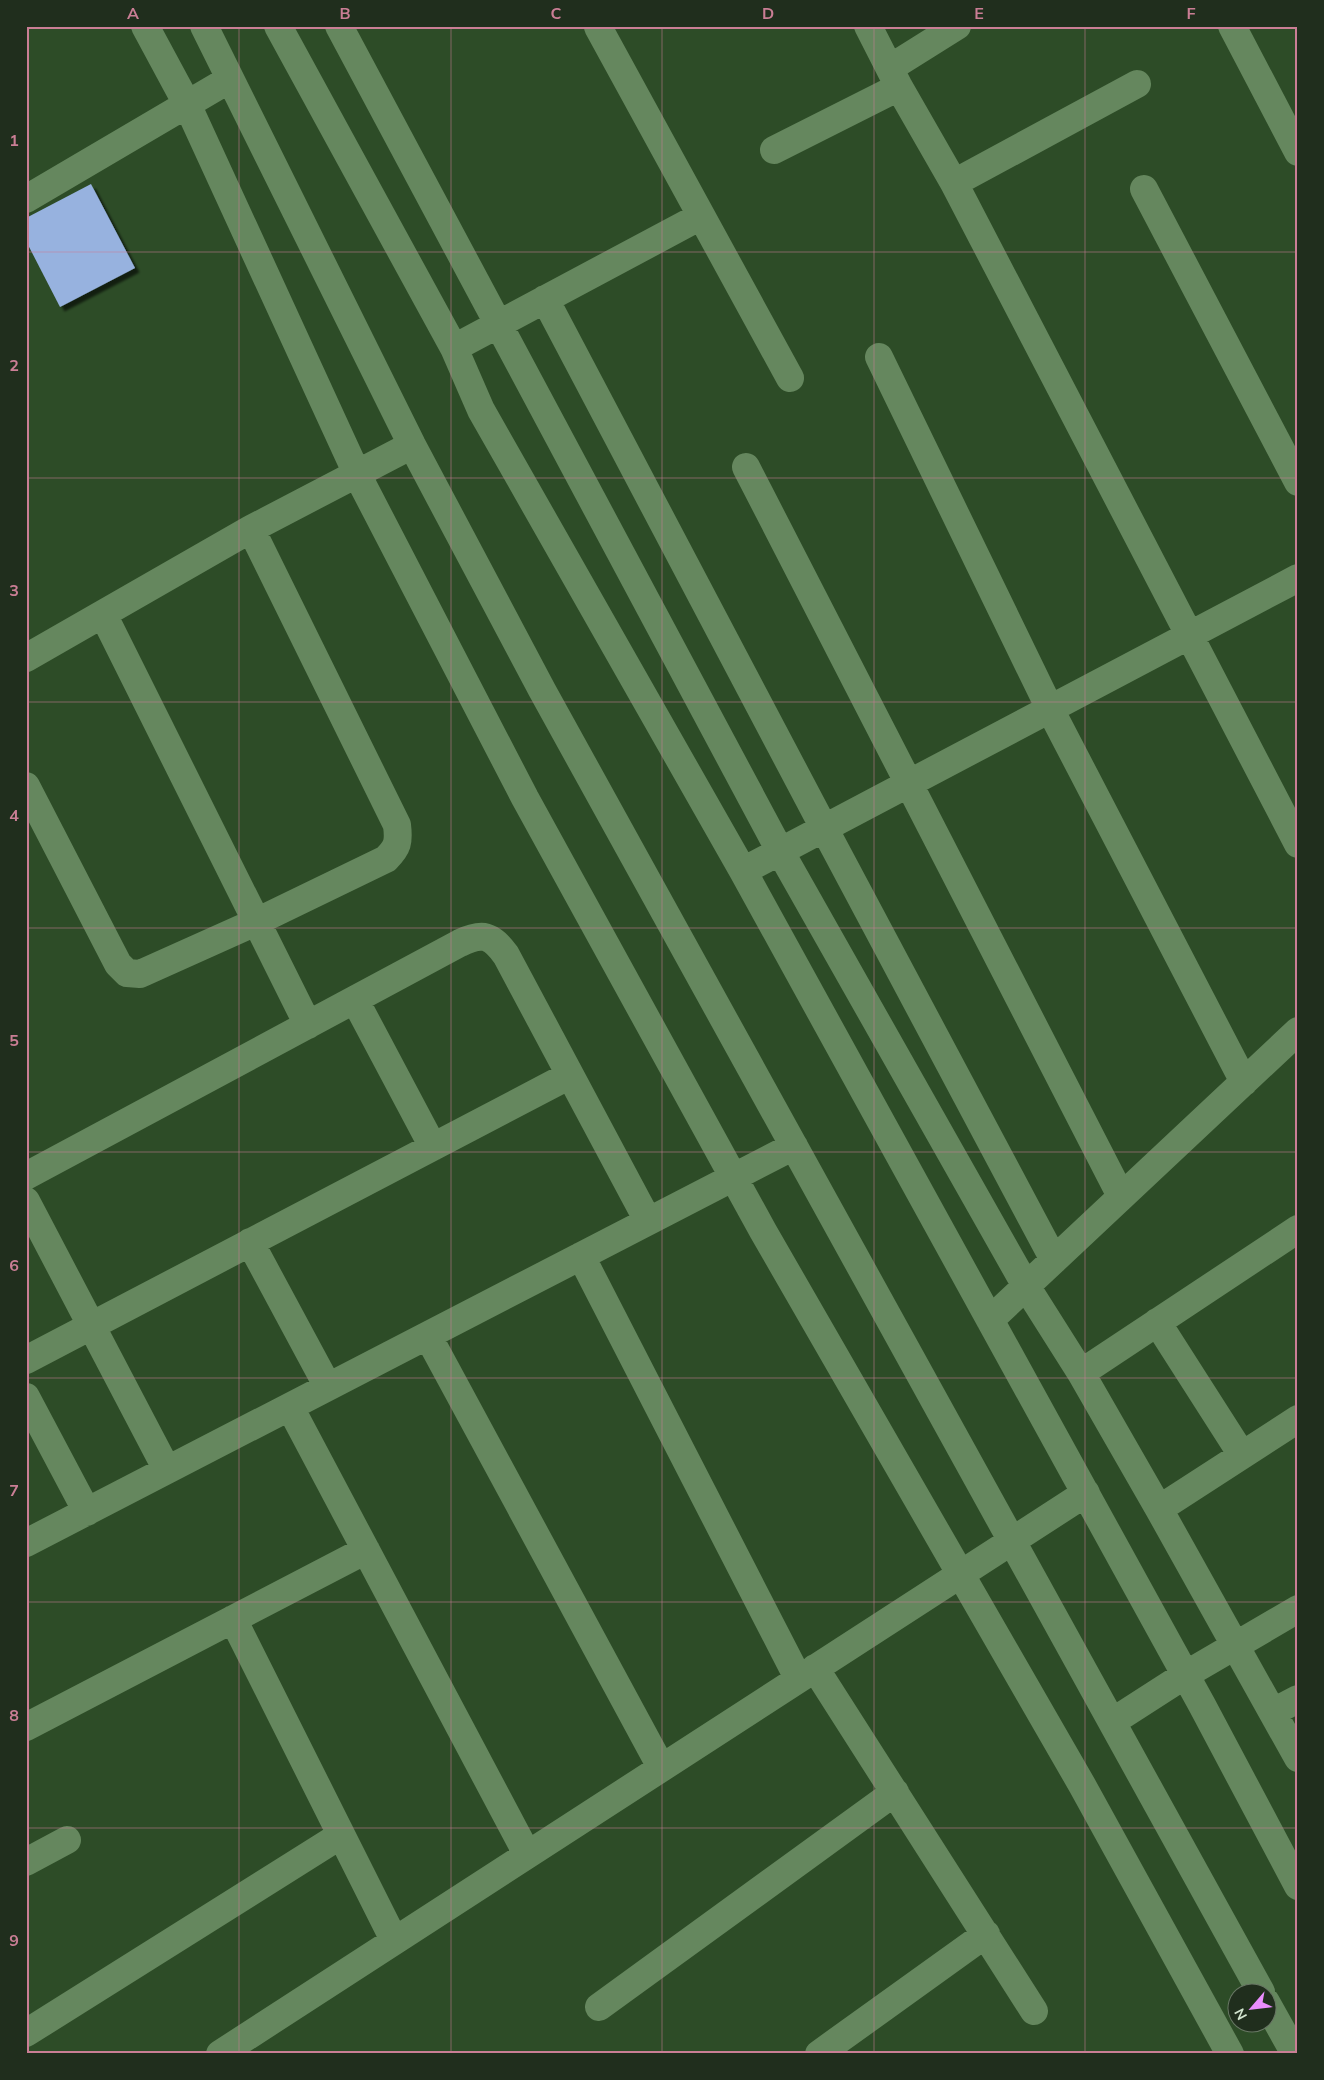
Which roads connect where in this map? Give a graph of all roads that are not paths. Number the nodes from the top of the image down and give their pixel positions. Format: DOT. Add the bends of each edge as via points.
graph roads {
  1 [pos="145,26"];
  2 [pos="204,26"];
  3 [pos="278,26"];
  4 [pos="339,26"];
  5 [pos="868,26"];
  6 [pos="957,26"];
  7 [pos="1232,26"];
  8 [pos="598,27"];
  9 [pos="894,77"];
  10 [pos="230,79"];
  11 [pos="1137,84"];
  12 [pos="187,104"];
  13 [pos="774,150"];
  14 [pos="1298,152"];
  15 [pos="954,183"];
  16 [pos="1144,188"];
  17 [pos="26,199"];
  18 [pos="701,216"];
  19 [pos="545,299"];
  20 [pos="499,325"];
  21 [pos="454,348"];
  22 [pos="879,357"];
  23 [pos="790,378"];
  24 [pos="412,445"];
  25 [pos="746,466"];
  26 [pos="357,474"];
  27 [pos="1298,482"];
  28 [pos="251,529"];
  29 [pos="1298,578"];
  30 [pos="103,614"];
  31 [pos="1188,636"];
  32 [pos="26,658"];
  33 [pos="1050,709"];
  34 [pos="909,783"];
  35 [pos="26,786"];
  36 [pos="824,828"];
  37 [pos="1298,844"];
  38 [pos="780,851"];
  39 [pos="743,871"];
  40 [pos="256,922"];
  41 [pos="355,1000"];
  42 [pos="308,1025"];
  43 [pos="1298,1031"];
  44 [pos="570,1075"];
  45 [pos="1244,1082"];
  46 [pos="794,1146"];
  47 [pos="433,1147"];
  48 [pos="26,1176"];
  49 [pos="734,1177"];
  50 [pos="1121,1196"];
  51 [pos="26,1201"];
  52 [pos="648,1221"];
  53 [pos="1298,1228"];
  54 [pos="250,1242"];
  55 [pos="581,1256"];
  56 [pos="1054,1260"];
  57 [pos="1026,1286"];
  58 [pos="990,1320"];
  59 [pos="1157,1322"];
  60 [pos="91,1326"];
  61 [pos="428,1336"];
  62 [pos="26,1360"];
  63 [pos="1081,1373"];
  64 [pos="328,1388"];
  65 [pos="26,1397"];
  66 [pos="290,1407"];
  67 [pos="1298,1419"];
  68 [pos="1242,1455"];
  69 [pos="167,1470"];
  70 [pos="1086,1493"];
  71 [pos="1159,1509"];
  72 [pos="87,1512"];
  73 [pos="1012,1541"];
  74 [pos="26,1543"];
  75 [pos="366,1550"];
  76 [pos="960,1574"];
  77 [pos="1298,1609"];
  78 [pos="233,1619"];
  79 [pos="1236,1645"];
  80 [pos="807,1673"];
  81 [pos="1185,1675"];
  82 [pos="1298,1699"];
  83 [pos="1273,1712"];
  84 [pos="1112,1722"];
  85 [pos="26,1727"];
  86 [pos="1298,1758"];
  87 [pos="661,1767"];
  88 [pos="894,1792"];
  89 [pos="341,1835"];
  90 [pos="67,1840"];
  91 [pos="526,1854"];
  92 [pos="26,1862"];
  93 [pos="1298,1886"];
  94 [pos="986,1934"];
  95 [pos="394,1940"];
  96 [pos="1255,1982"];
  97 [pos="599,2006"];
  98 [pos="1034,2011"];
  99 [pos="1276,2020"];
  100 [pos="26,2033"];
  101 [pos="220,2054"];
  102 [pos="819,2054"];
  103 [pos="1230,2054"];
  104 [pos="1295,2054"];
  1 -- 12 [label="street"];
  2 -- 10 [label="street"];
  3 -- 21 [label="street"];
  4 -- 20 [label="street"];
  5 -- 9 [label="street"];
  6 -- 9 [label="street"];
  7 -- 14 [label="street"];
  8 -- 18 [label="street"];
  9 -- 13 [label="street"];
  9 -- 15 [label="street"];
  10 -- 12 [label="street"];
  10 -- 24 [label="street"];
  11 -- 15 [label="street"];
  12 -- 17 [label="street"];
  12 -- 26 [label="street"];
  15 -- 31 [label="street"];
  16 -- 27 [label="street"];
  18 -- 19 [label="street"];
  18 -- 23 [label="street"];
  19 -- 20 [label="street"];
  19 -- 36 [label="street"];
  20 -- 21 [label="street"];
  20 -- 38 [label="street"];
  21 -- 39 [label="street" via="481,410"];
  22 -- 33 [label="street"];
  24 -- 26 [label="street"];
  24 -- 46 [label="street" via="542,690"];
  25 -- 34 [label="street"];
  26 -- 28 [label="street"];
  26 -- 49 [label="street" via="525,798"];
  28 -- 30 [label="street"];
  28 -- 40 [label="street" via="397,825 399,839 395,850 386,859"];
  29 -- 31 [label="street"];
  30 -- 32 [label="street"];
  30 -- 40 [label="street"];
  31 -- 33 [label="street"];
  31 -- 37 [label="street"];
  33 -- 34 [label="street"];
  33 -- 45 [label="street"];
  34 -- 36 [label="street"];
  34 -- 50 [label="street"];
  35 -- 40 [label="street" via="118,964 127,972 140,974"];
  36 -- 38 [label="street"];
  36 -- 56 [label="street"];
  38 -- 39 [label="street"];
  38 -- 57 [label="street"];
  39 -- 58 [label="street"];
  40 -- 42 [label="street"];
  41 -- 42 [label="street"];
  41 -- 44 [label="street" via="460,943 485,936 497,943 506,955"];
  41 -- 47 [label="street"];
  42 -- 48 [label="street"];
  43 -- 45 [label="street"];
  44 -- 47 [label="street"];
  44 -- 52 [label="street"];
  45 -- 50 [label="street"];
  46 -- 49 [label="street"];
  46 -- 73 [label="street"];
  47 -- 54 [label="street"];
  49 -- 52 [label="street"];
  49 -- 76 [label="street"];
  50 -- 56 [label="street"];
  51 -- 60 [label="street"];
  52 -- 55 [label="street"];
  53 -- 59 [label="street"];
  54 -- 60 [label="street"];
  54 -- 64 [label="street"];
  55 -- 61 [label="street"];
  55 -- 80 [label="street"];
  56 -- 57 [label="street"];
  57 -- 58 [label="street"];
  57 -- 63 [label="street"];
  58 -- 70 [label="street"];
  59 -- 63 [label="street"];
  59 -- 68 [label="street"];
  60 -- 62 [label="street"];
  60 -- 69 [label="street"];
  61 -- 64 [label="street"];
  61 -- 87 [label="street"];
  63 -- 71 [label="street"];
  64 -- 66 [label="street"];
  65 -- 72 [label="street"];
  66 -- 69 [label="street"];
  66 -- 75 [label="street"];
  67 -- 68 [label="street"];
  68 -- 71 [label="street"];
  69 -- 72 [label="street"];
  70 -- 73 [label="street"];
  70 -- 81 [label="street"];
  71 -- 79 [label="street"];
  72 -- 74 [label="street"];
  73 -- 76 [label="street"];
  73 -- 84 [label="street"];
  75 -- 78 [label="street"];
  75 -- 91 [label="street"];
  76 -- 80 [label="street"];
  76 -- 103 [label="street" via="1082,1785"];
  77 -- 79 [label="street"];
  78 -- 85 [label="street"];
  78 -- 89 [label="street"];
  79 -- 81 [label="street"];
  79 -- 83 [label="street"];
  80 -- 87 [label="street"];
  80 -- 88 [label="street"];
  81 -- 84 [label="street"];
  81 -- 93 [label="street"];
  82 -- 83 [label="street"];
  83 -- 86 [label="street"];
  84 -- 96 [label="street"];
  87 -- 91 [label="street"];
  88 -- 94 [label="street"];
  88 -- 97 [label="street"];
  89 -- 95 [label="street"];
  89 -- 100 [label="street"];
  90 -- 92 [label="street"];
  91 -- 95 [label="street"];
  94 -- 98 [label="street"];
  94 -- 102 [label="street"];
  95 -- 101 [label="street"];
  99 -- 104 [label="street"];
}
